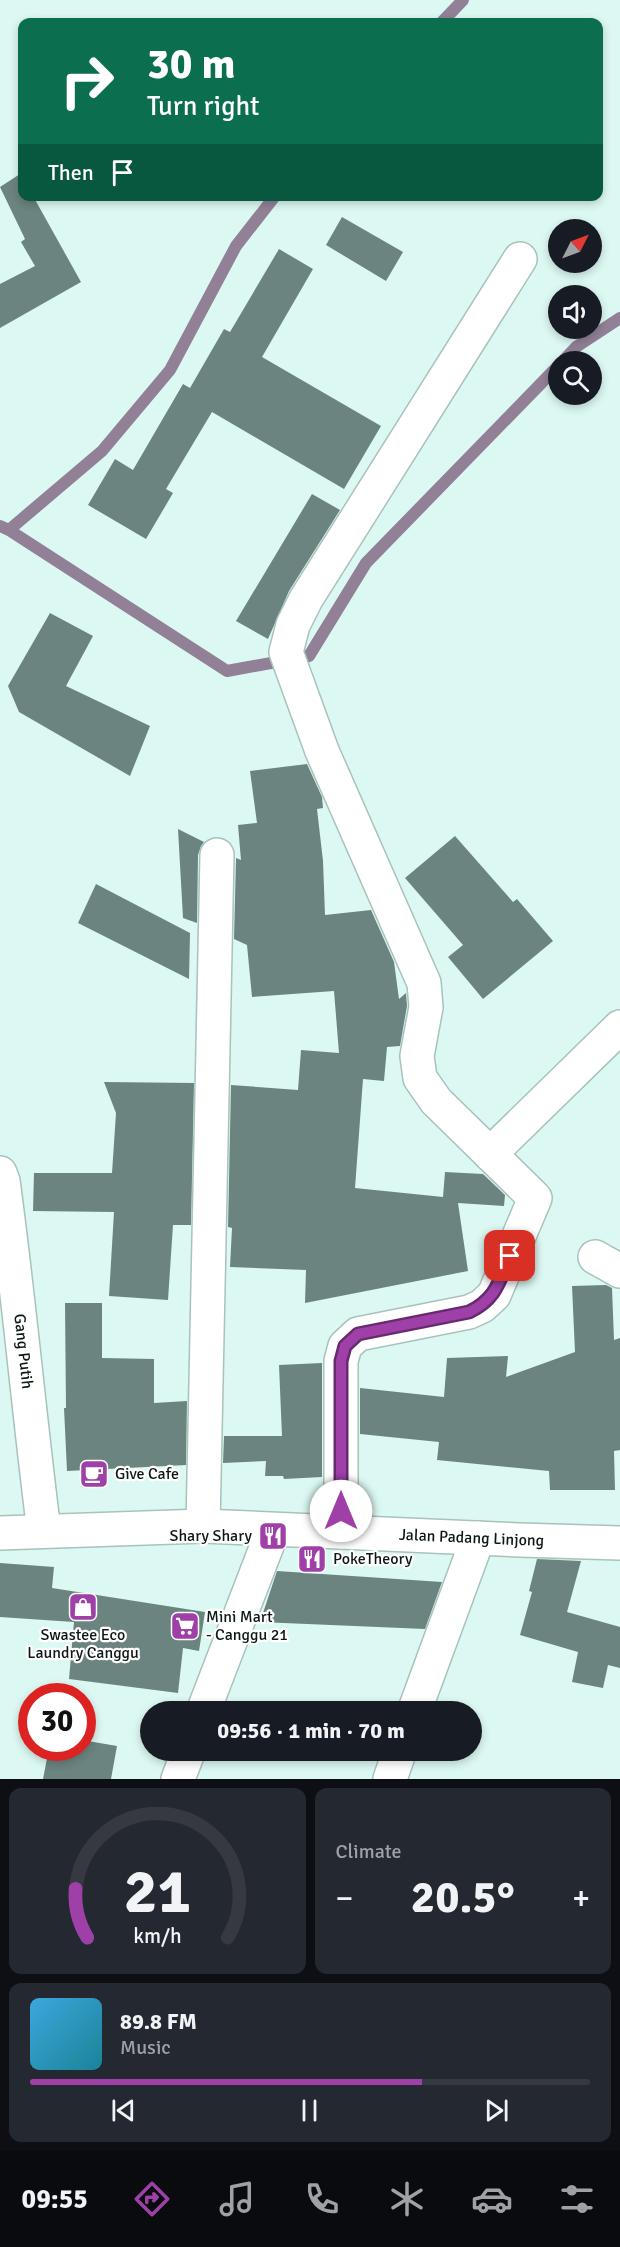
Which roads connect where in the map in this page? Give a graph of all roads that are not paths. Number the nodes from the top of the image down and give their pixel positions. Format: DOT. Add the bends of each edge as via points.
graph roads {
  1 [pos="520,259"];
  2 [pos="216,855"];
  3 [pos="620,1027"];
  4 [pos="490,1154"];
  5 [pos="0,1173"];
  6 [pos="203,1527"];
  7 [pos="273,1530"];
  8 [pos="44,1531"];
  9 [pos="341,1532"];
  10 [pos="0,1533"];
  11 [pos="478,1538"];
  12 [pos="620,1543"];
  13 [pos="208,1701"];
  14 [pos="418,1701"];
  15 [pos="185,1761"];
  16 [pos="396,1761"];
  17 [pos="178,1779"];
  18 [pos="390,1779"];
  1 -- 4 [label="street" via="306,599 286,652 322,751 424,983 426,1007 417,1056 420,1078 436,1101"];
  2 -- 6 [label="street"];
  3 -- 4 [label="street"];
  4 -- 9 [label="street" via="535,1198 494,1295 469,1312 358,1334 345,1346 341,1361"];
  5 -- 8 [label="street, Gang Putih"];
  6 -- 7 [label="street, Jalan Padang Linjong"];
  6 -- 8 [label="street, Jalan Padang Linjong"];
  7 -- 9 [label="street, Jalan Padang Linjong"];
  7 -- 13 [label="street"];
  8 -- 10 [label="street, Jalan Padang Linjong"];
  9 -- 11 [label="street, Jalan Padang Linjong"];
  11 -- 12 [label="street, Jalan Padang Linjong"];
  11 -- 14 [label="street"];
  15 -- 17 [label="street"];
  16 -- 18 [label="street"];
}
